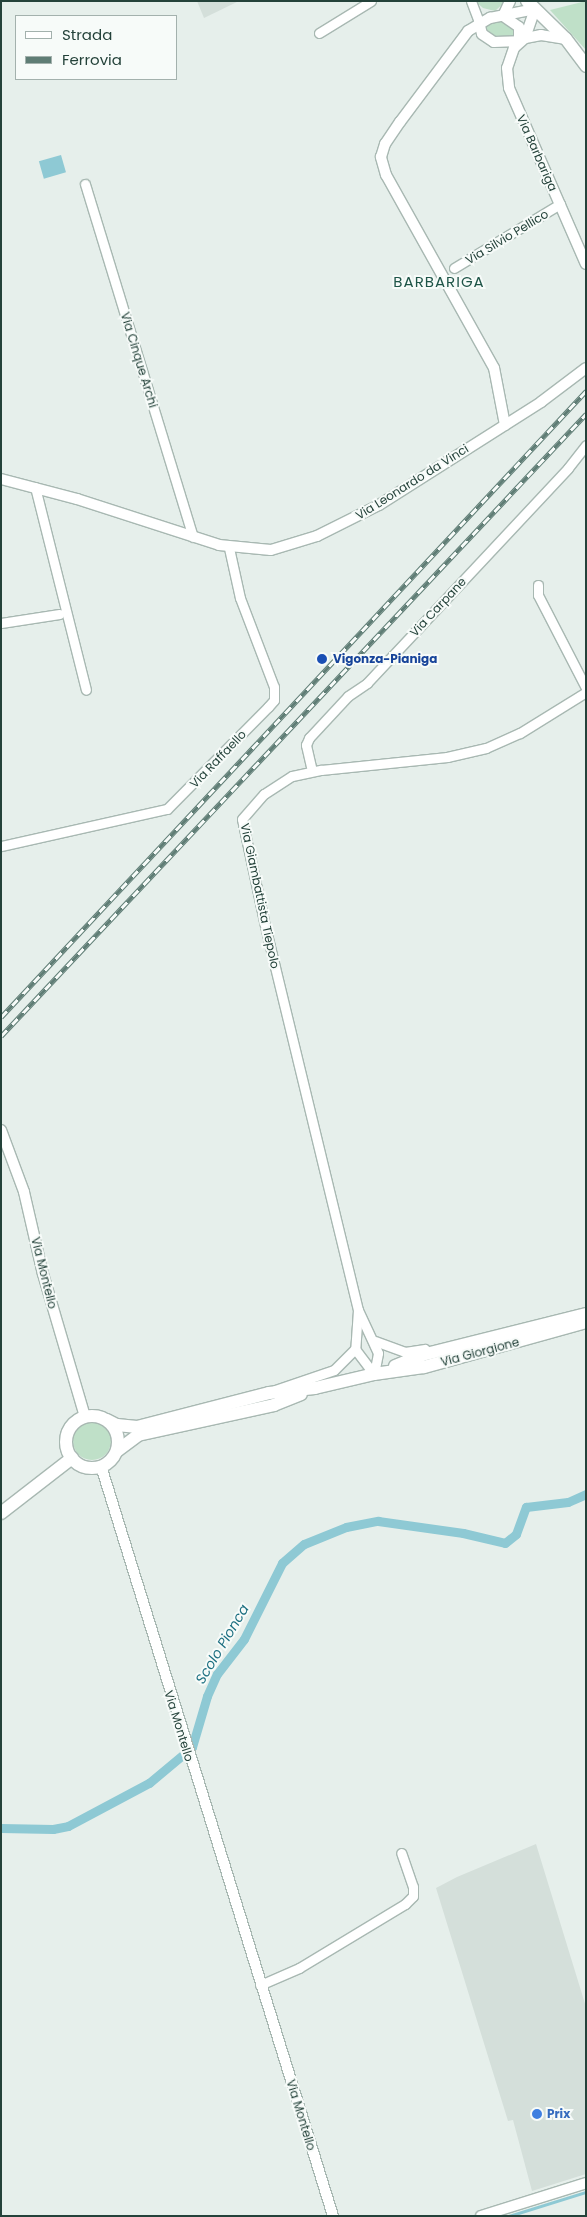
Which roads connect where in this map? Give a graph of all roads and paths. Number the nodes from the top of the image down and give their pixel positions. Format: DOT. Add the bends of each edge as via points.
graph roads {
  1 [pos="371,1"];
  2 [pos="471,1"];
  3 [pos="510,1"];
  4 [pos="531,5"];
  5 [pos="503,16"];
  6 [pos="480,22"];
  7 [pos="319,33"];
  8 [pos="566,39"];
  9 [pos="522,40"];
  10 [pos="586,66"];
  11 [pos="85,184"];
  12 [pos="560,204"];
  13 [pos="586,264"];
  14 [pos="454,268"];
  15 [pos="586,368"];
  16 [pos="505,425"];
  17 [pos="586,445"];
  18 [pos="1,479"];
  19 [pos="36,486"];
  20 [pos="193,537"];
  21 [pos="229,548"];
  22 [pos="538,585"];
  23 [pos="59,614"];
  24 [pos="1,623"];
  25 [pos="586,688"];
  26 [pos="86,690"];
  27 [pos="586,692"];
  28 [pos="312,771"];
  29 [pos="1,846"];
  30 [pos="1,1130"];
  31 [pos="358,1310"];
  32 [pos="586,1314"];
  33 [pos="567,1319"];
  34 [pos="586,1322"];
  35 [pos="375,1341"];
  36 [pos="355,1349"];
  37 [pos="374,1374"];
  38 [pos="315,1388"];
  39 [pos="269,1394"];
  40 [pos="85,1416"];
  41 [pos="107,1420"];
  42 [pos="117,1451"];
  43 [pos="72,1458"];
  44 [pos="101,1466"];
  45 [pos="1,1513"];
  46 [pos="401,1853"];
  47 [pos="260,1985"];
  48 [pos="586,2183"];
  49 [pos="333,2216"];
  50 [pos="481,2216"];
  1 -- 7 [label="street"];
  2 -- 6 [label="street"];
  3 -- 5 [label="street"];
  4 -- 5 [label="street"];
  4 -- 8 [label="main road"];
  4 -- 9 [label="street, Via Barbariga"];
  5 -- 6 [label="street"];
  5 -- 9 [label="street" via="519,27"];
  6 -- 9 [label="street" via="482,34 494,42"];
  6 -- 16 [label="street" via="460,40 385,144 381,157 386,175 494,368"];
  8 -- 9 [label="street" via="541,35"];
  8 -- 10 [label="main road"];
  9 -- 12 [label="street, Via Barbariga" via="507,62 509,88"];
  11 -- 20 [label="street, Via Cinque Archi"];
  12 -- 13 [label="street, Via Barbariga"];
  12 -- 14 [label="street, Via Silvio Pellico"];
  15 -- 16 [label="street, Via Leonardo da Vinci"];
  16 -- 21 [label="street, Via Leonardo da Vinci" via="380,505 317,536 271,550"];
  17 -- 28 [label="street, Via Carpane" via="367,683 348,696 309,738 306,745"];
  18 -- 19 [label="street, Via Leonardo da Vinci"];
  19 -- 20 [label="street, Via Leonardo da Vinci"];
  19 -- 26 [label="street"];
  20 -- 21 [label="street, Via Leonardo da Vinci"];
  21 -- 29 [label="street, Via Raffaello" via="240,598 274,687 274,700 167,809"];
  22 -- 25 [label="street" via="538,595"];
  23 -- 24 [label="street"];
  27 -- 28 [label="street, Via Giambattista Tiepolo" via="520,733 486,748 447,758"];
  28 -- 31 [label="street, Via Giambattista Tiepolo" via="277,784 242,819"];
  30 -- 40 [label="street, Via Montello" via="24,1192 43,1274"];
  31 -- 35 [label="street, Via Giambattista Tiepolo"];
  31 -- 36 [label="street, Via Giambattista Tiepolo"];
  32 -- 33 [label="main road, Via Giorgione"];
  33 -- 35 [label="street, Via Giorgione" via="535,1322 405,1352"];
  33 -- 37 [label="main road, Via Giorgione" via="422,1355"];
  34 -- 37 [label="main road, Via Giorgione" via="424,1367"];
  35 -- 37 [label="street, Via Giambattista Tiepolo" via="378,1353"];
  36 -- 37 [label="street"];
  36 -- 39 [label="street" via="334,1370 287,1384"];
  37 -- 38 [label="main road, Via Giorgione"];
  38 -- 39 [label="main road, Via Giorgione"];
  38 -- 42 [label="main road, Via Giorgione" via="274,1405 138,1435"];
  39 -- 41 [label="main road, Via Giorgione" via="137,1426 117,1425"];
  40 -- 41 [label="main road" via="94,1415"];
  40 -- 43 [label="main road" via="68,1431 67,1448"];
  41 -- 42 [label="main road" via="118,1436"];
  42 -- 44 [label="main road"];
  43 -- 44 [label="main road" via="85,1467"];
  43 -- 45 [label="main road"];
  44 -- 47 [label="street, Via Montello"];
  46 -- 47 [label="street" via="413,1888 412,1896 405,1904 299,1968"];
  47 -- 49 [label="street, Via Montello"];
  48 -- 50 [label="street"];
}
